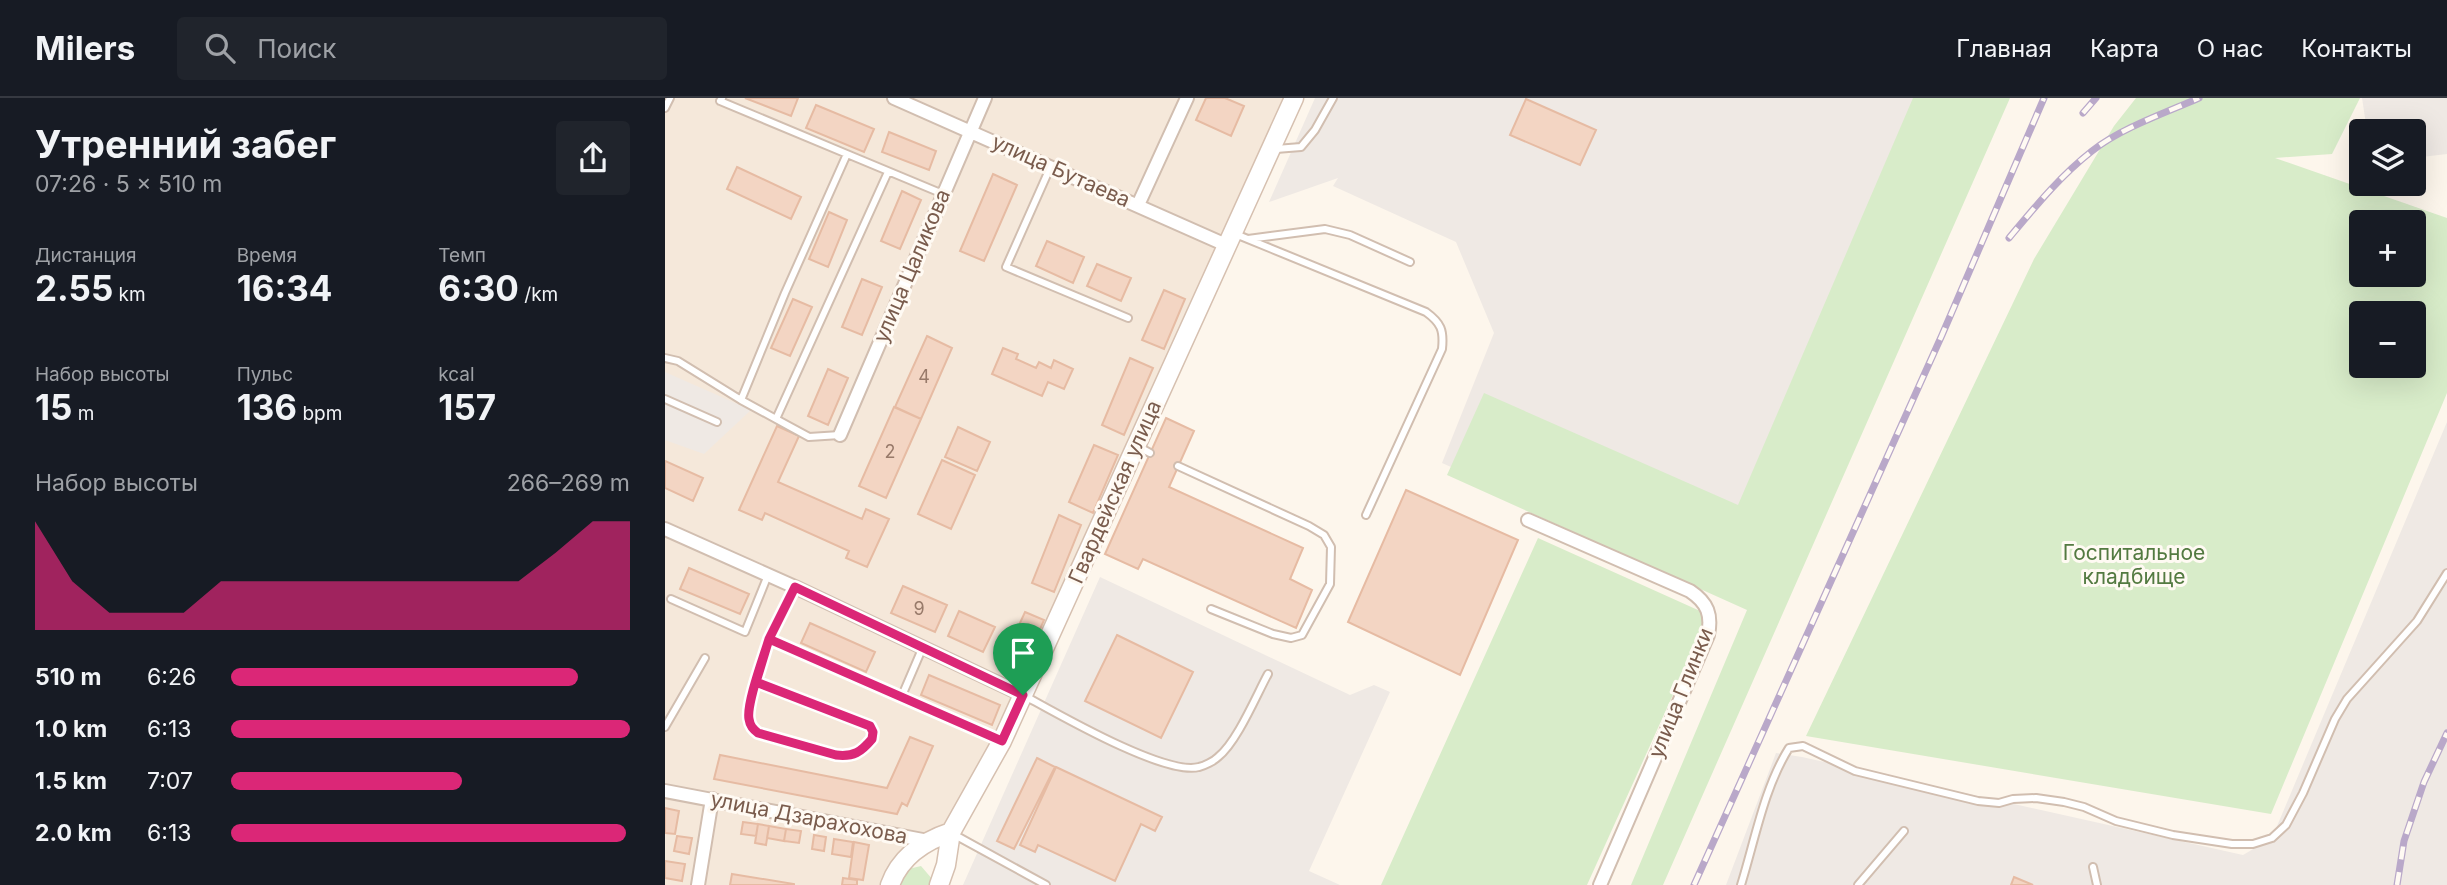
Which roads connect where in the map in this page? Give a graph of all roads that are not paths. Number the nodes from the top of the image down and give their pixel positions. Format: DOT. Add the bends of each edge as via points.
graph roads {
  1 [pos="670,98"];
  2 [pos="722,98"];
  3 [pos="894,98"];
  4 [pos="985,98"];
  5 [pos="1187,98"];
  6 [pos="1294,98"];
  7 [pos="1333,98"];
  8 [pos="665,108"];
  9 [pos="970,130"];
  10 [pos="1270,149"];
  11 [pos="846,154"];
  12 [pos="1051,166"];
  13 [pos="888,172"];
  14 [pos="943,194"];
  15 [pos="1137,205"];
  16 [pos="1235,239"];
  17 [pos="1410,262"];
  18 [pos="1128,318"];
  19 [pos="665,358"];
  20 [pos="665,399"];
  21 [pos="741,400"];
  22 [pos="776,419"];
  23 [pos="717,422"];
  24 [pos="840,435"];
  25 [pos="1178,466"];
  26 [pos="1366,515"];
  27 [pos="1528,520"];
  28 [pos="665,529"];
  29 [pos="2447,573"];
  30 [pos="768,575"];
  31 [pos="795,587"];
  32 [pos="671,599"];
  33 [pos="1211,609"];
  34 [pos="769,639"];
  35 [pos="922,649"];
  36 [pos="705,658"];
  37 [pos="1268,674"];
  38 [pos="756,682"];
  39 [pos="1023,695"];
  40 [pos="901,698"];
  41 [pos="665,727"];
  42 [pos="1002,741"];
  43 [pos="665,791"];
  44 [pos="712,799"];
  45 [pos="1904,831"];
  46 [pos="951,832"];
  47 [pos="928,841"];
  48 [pos="2094,867"];
  49 [pos="698,885"];
  50 [pos="890,885"];
  51 [pos="939,885"];
  52 [pos="1047,885"];
  53 [pos="1600,885"];
  54 [pos="1741,885"];
  55 [pos="1858,885"];
  56 [pos="2097,885"];
  1 -- 8 [label="lane"];
  2 -- 11 [label="lane" via="720,101"];
  3 -- 9 [label="street, улица Бутаева"];
  4 -- 9 [label="street, улица Цаликова"];
  5 -- 15 [label="street"];
  6 -- 10 [label="street, Гвардейская улица"];
  7 -- 10 [label="lane" via="1301,147"];
  9 -- 12 [label="street, улица Бутаева"];
  9 -- 14 [label="street, улица Цаликова"];
  10 -- 16 [label="street, Гвардейская улица"];
  11 -- 13 [label="lane"];
  11 -- 21 [label="lane"];
  12 -- 15 [label="street, улица Бутаева"];
  12 -- 18 [label="lane" via="1006,267"];
  13 -- 14 [label="lane"];
  13 -- 22 [label="lane"];
  14 -- 24 [label="street, улица Цаликова"];
  15 -- 16 [label="street, улица Бутаева"];
  16 -- 17 [label="lane" via="1325,229"];
  16 -- 26 [label="lane" via="1426,312 1439,322 1444,333 1442,348"];
  16 -- 39 [label="street, Гвардейская улица" via="1143,449"];
  19 -- 21 [label="lane" via="678,361"];
  20 -- 23 [label="lane"];
  21 -- 22 [label="lane"];
  22 -- 24 [label="lane" via="809,437"];
  25 -- 33 [label="lane" via="1309,526 1324,535 1331,547 1331,584 1303,635 1273,634"];
  27 -- 53 [label="street, улица Глинки" via="1690,591 1702,599 1711,620"];
  28 -- 30 [label="street"];
  29 -- 54 [label="lane" via="2417,621 2347,699 2286,825 2272,838 2232,844 2116,821 2064,802 2036,798 1978,801 1854,771 1803,746 1789,748 1782,759"];
  30 -- 31 [label="street"];
  30 -- 32 [label="lane" via="745,632"];
  31 -- 34 [label="lane"];
  31 -- 35 [label="street"];
  34 -- 38 [label="lane"];
  34 -- 40 [label="lane"];
  35 -- 39 [label="street"];
  35 -- 40 [label="lane"];
  36 -- 41 [label="lane"];
  37 -- 39 [label="lane" via="1234,737 1218,757 1198,768 1149,758"];
  38 -- 38 [label="lane" via="748,715 758,733 849,757 872,739 870,726"];
  39 -- 42 [label="street, Гвардейская улица"];
  40 -- 42 [label="lane"];
  42 -- 46 [label="street, Гвардейская улица"];
  43 -- 44 [label="street, улица Дзарахохова"];
  44 -- 47 [label="street, улица Дзарахохова"];
  44 -- 49 [label="street"];
  45 -- 55 [label="lane"];
  46 -- 47 [label="street, улица Дзарахохова"];
  46 -- 51 [label="street, Гвардейская улица"];
  46 -- 52 [label="lane"];
  47 -- 50 [label="street" via="897,869"];
  48 -- 56 [label="lane"];
}
